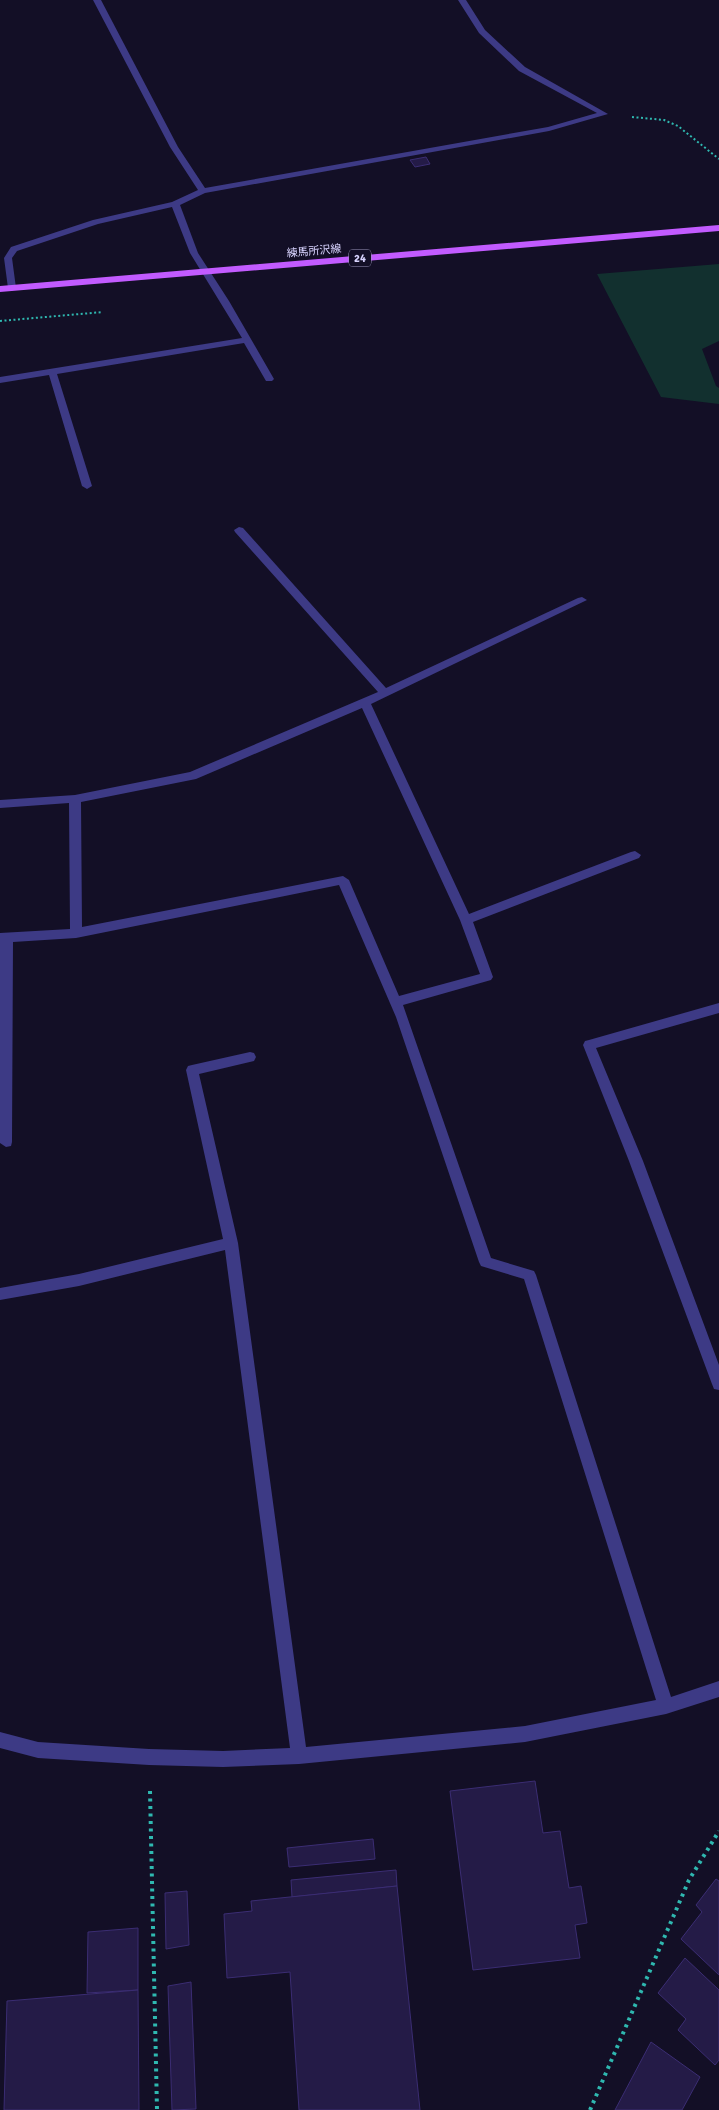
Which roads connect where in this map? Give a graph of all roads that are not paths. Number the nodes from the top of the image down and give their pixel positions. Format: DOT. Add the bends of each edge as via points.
graph roads {
  1 [pos="97,0"];
  2 [pos="462,0"];
  3 [pos="203,191"];
  4 [pos="175,204"];
  5 [pos="719,228"];
  6 [pos="207,271"];
  7 [pos="12,288"];
  8 [pos="0,289"];
  9 [pos="248,340"];
  10 [pos="52,371"];
  11 [pos="269,379"];
  12 [pos="0,380"];
  13 [pos="87,486"];
  14 [pos="239,530"];
  15 [pos="582,600"];
  16 [pos="384,692"];
  17 [pos="365,702"];
  18 [pos="75,799"];
  19 [pos="0,804"];
  20 [pos="635,855"];
  21 [pos="466,920"];
  22 [pos="76,933"];
  23 [pos="4,938"];
  24 [pos="396,1002"];
  25 [pos="719,1008"];
  26 [pos="250,1057"];
  27 [pos="6,1142"];
  28 [pos="230,1243"];
  29 [pos="0,1294"];
  30 [pos="719,1384"];
  31 [pos="719,1689"];
  32 [pos="666,1706"];
  33 [pos="0,1740"];
  34 [pos="299,1756"];
  1 -- 3 [label="street" via="174,147"];
  2 -- 3 [label="street" via="482,31 522,69 604,114 549,129"];
  3 -- 4 [label="street"];
  4 -- 6 [label="street" via="194,253"];
  4 -- 7 [label="street" via="96,222 14,248 8,258"];
  5 -- 6 [label="main road, 練馬所沢線 / 24"];
  6 -- 7 [label="main road, 練馬所沢線 / 24"];
  6 -- 9 [label="street"];
  7 -- 8 [label="main road, 練馬所沢線 / 24"];
  9 -- 10 [label="street"];
  9 -- 11 [label="street"];
  10 -- 12 [label="street"];
  10 -- 13 [label="street"];
  14 -- 16 [label="street"];
  15 -- 16 [label="street"];
  16 -- 17 [label="street"];
  17 -- 18 [label="street" via="192,776"];
  17 -- 21 [label="street"];
  18 -- 19 [label="street"];
  18 -- 22 [label="street"];
  20 -- 21 [label="street"];
  21 -- 24 [label="street" via="486,977"];
  22 -- 23 [label="street"];
  22 -- 24 [label="street" via="344,880"];
  23 -- 27 [label="street"];
  24 -- 32 [label="street" via="486,1262 529,1275"];
  25 -- 30 [label="street" via="588,1046 636,1161"];
  26 -- 28 [label="street" via="192,1070"];
  28 -- 29 [label="street" via="79,1280"];
  28 -- 34 [label="street"];
  31 -- 32 [label="street"];
  32 -- 34 [label="street" via="525,1734"];
  33 -- 34 [label="street" via="38,1750 149,1757 223,1760"];
}
